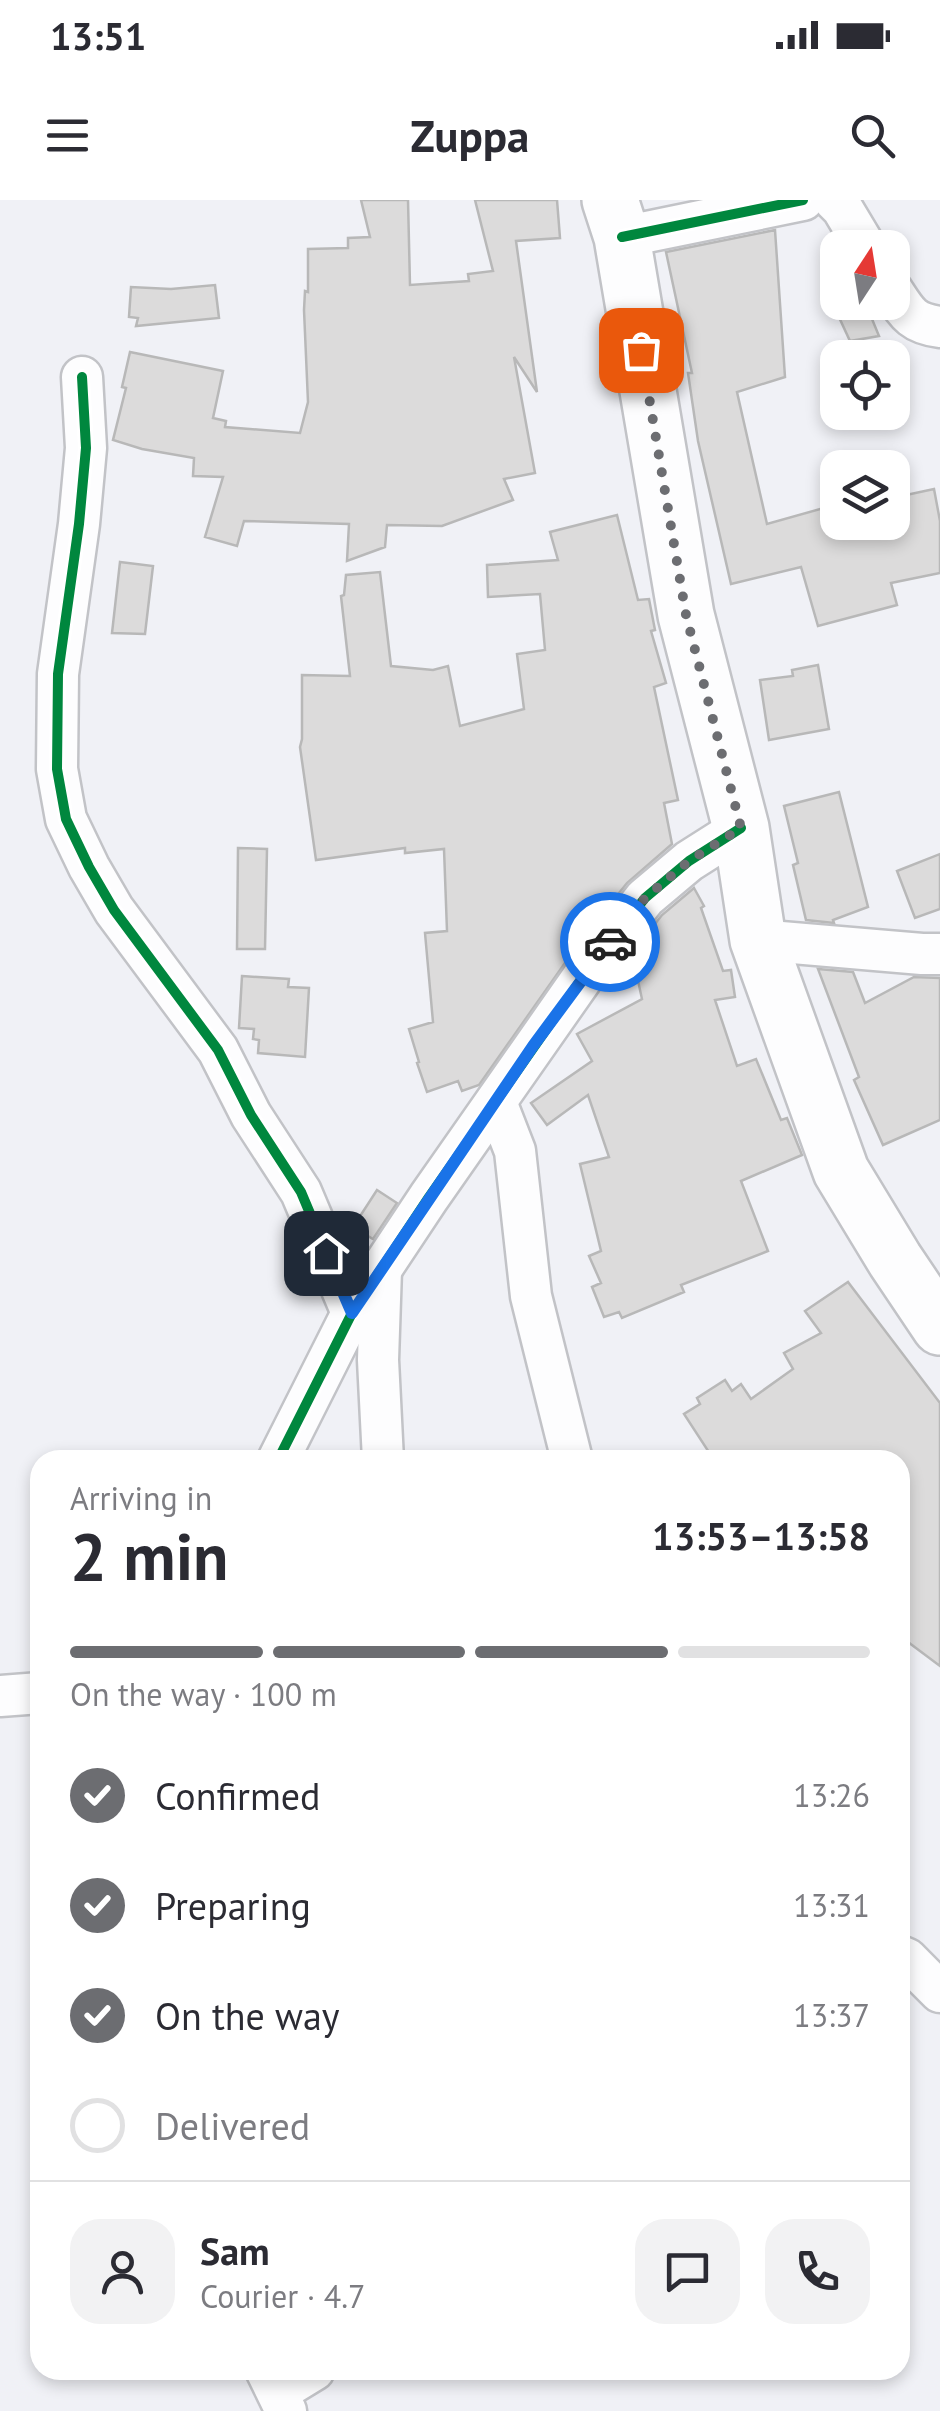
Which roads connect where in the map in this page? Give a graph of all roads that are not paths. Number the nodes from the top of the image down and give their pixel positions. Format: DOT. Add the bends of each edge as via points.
graph roads {
  1 [pos="804,200"];
  2 [pos="834,200"];
  3 [pos="616,219"];
  4 [pos="855,230"];
  5 [pos="910,316"];
  6 [pos="940,327"];
  7 [pos="82,376"];
  8 [pos="741,828"];
  9 [pos="758,940"];
  10 [pos="940,954"];
  11 [pos="496,1102"];
  12 [pos="382,1269"];
  13 [pos="352,1313"];
  14 [pos="940,1327"];
  15 [pos="283,1450"];
  16 [pos="382,1450"];
  17 [pos="570,1450"];
  18 [pos="30,1694"];
  19 [pos="0,1696"];
  20 [pos="910,1962"];
  21 [pos="940,1992"];
  1 -- 3 [label="street"];
  2 -- 4 [label="street"];
  3 -- 8 [label="main road" via="686,615"];
  5 -- 6 [label="street"];
  7 -- 13 [label="street" via="86,448 58,674 57,769 66,819 114,910 218,1050 301,1192"];
  8 -- 9 [label="main road"];
  8 -- 11 [label="street" via="645,898"];
  9 -- 10 [label="street"];
  9 -- 14 [label="main road" via="841,1171"];
  11 -- 12 [label="street"];
  11 -- 17 [label="street" via="515,1151 531,1296"];
  12 -- 13 [label="street"];
  12 -- 16 [label="street"];
  13 -- 15 [label="street"];
  18 -- 19 [label="street"];
  20 -- 21 [label="street"];
}
